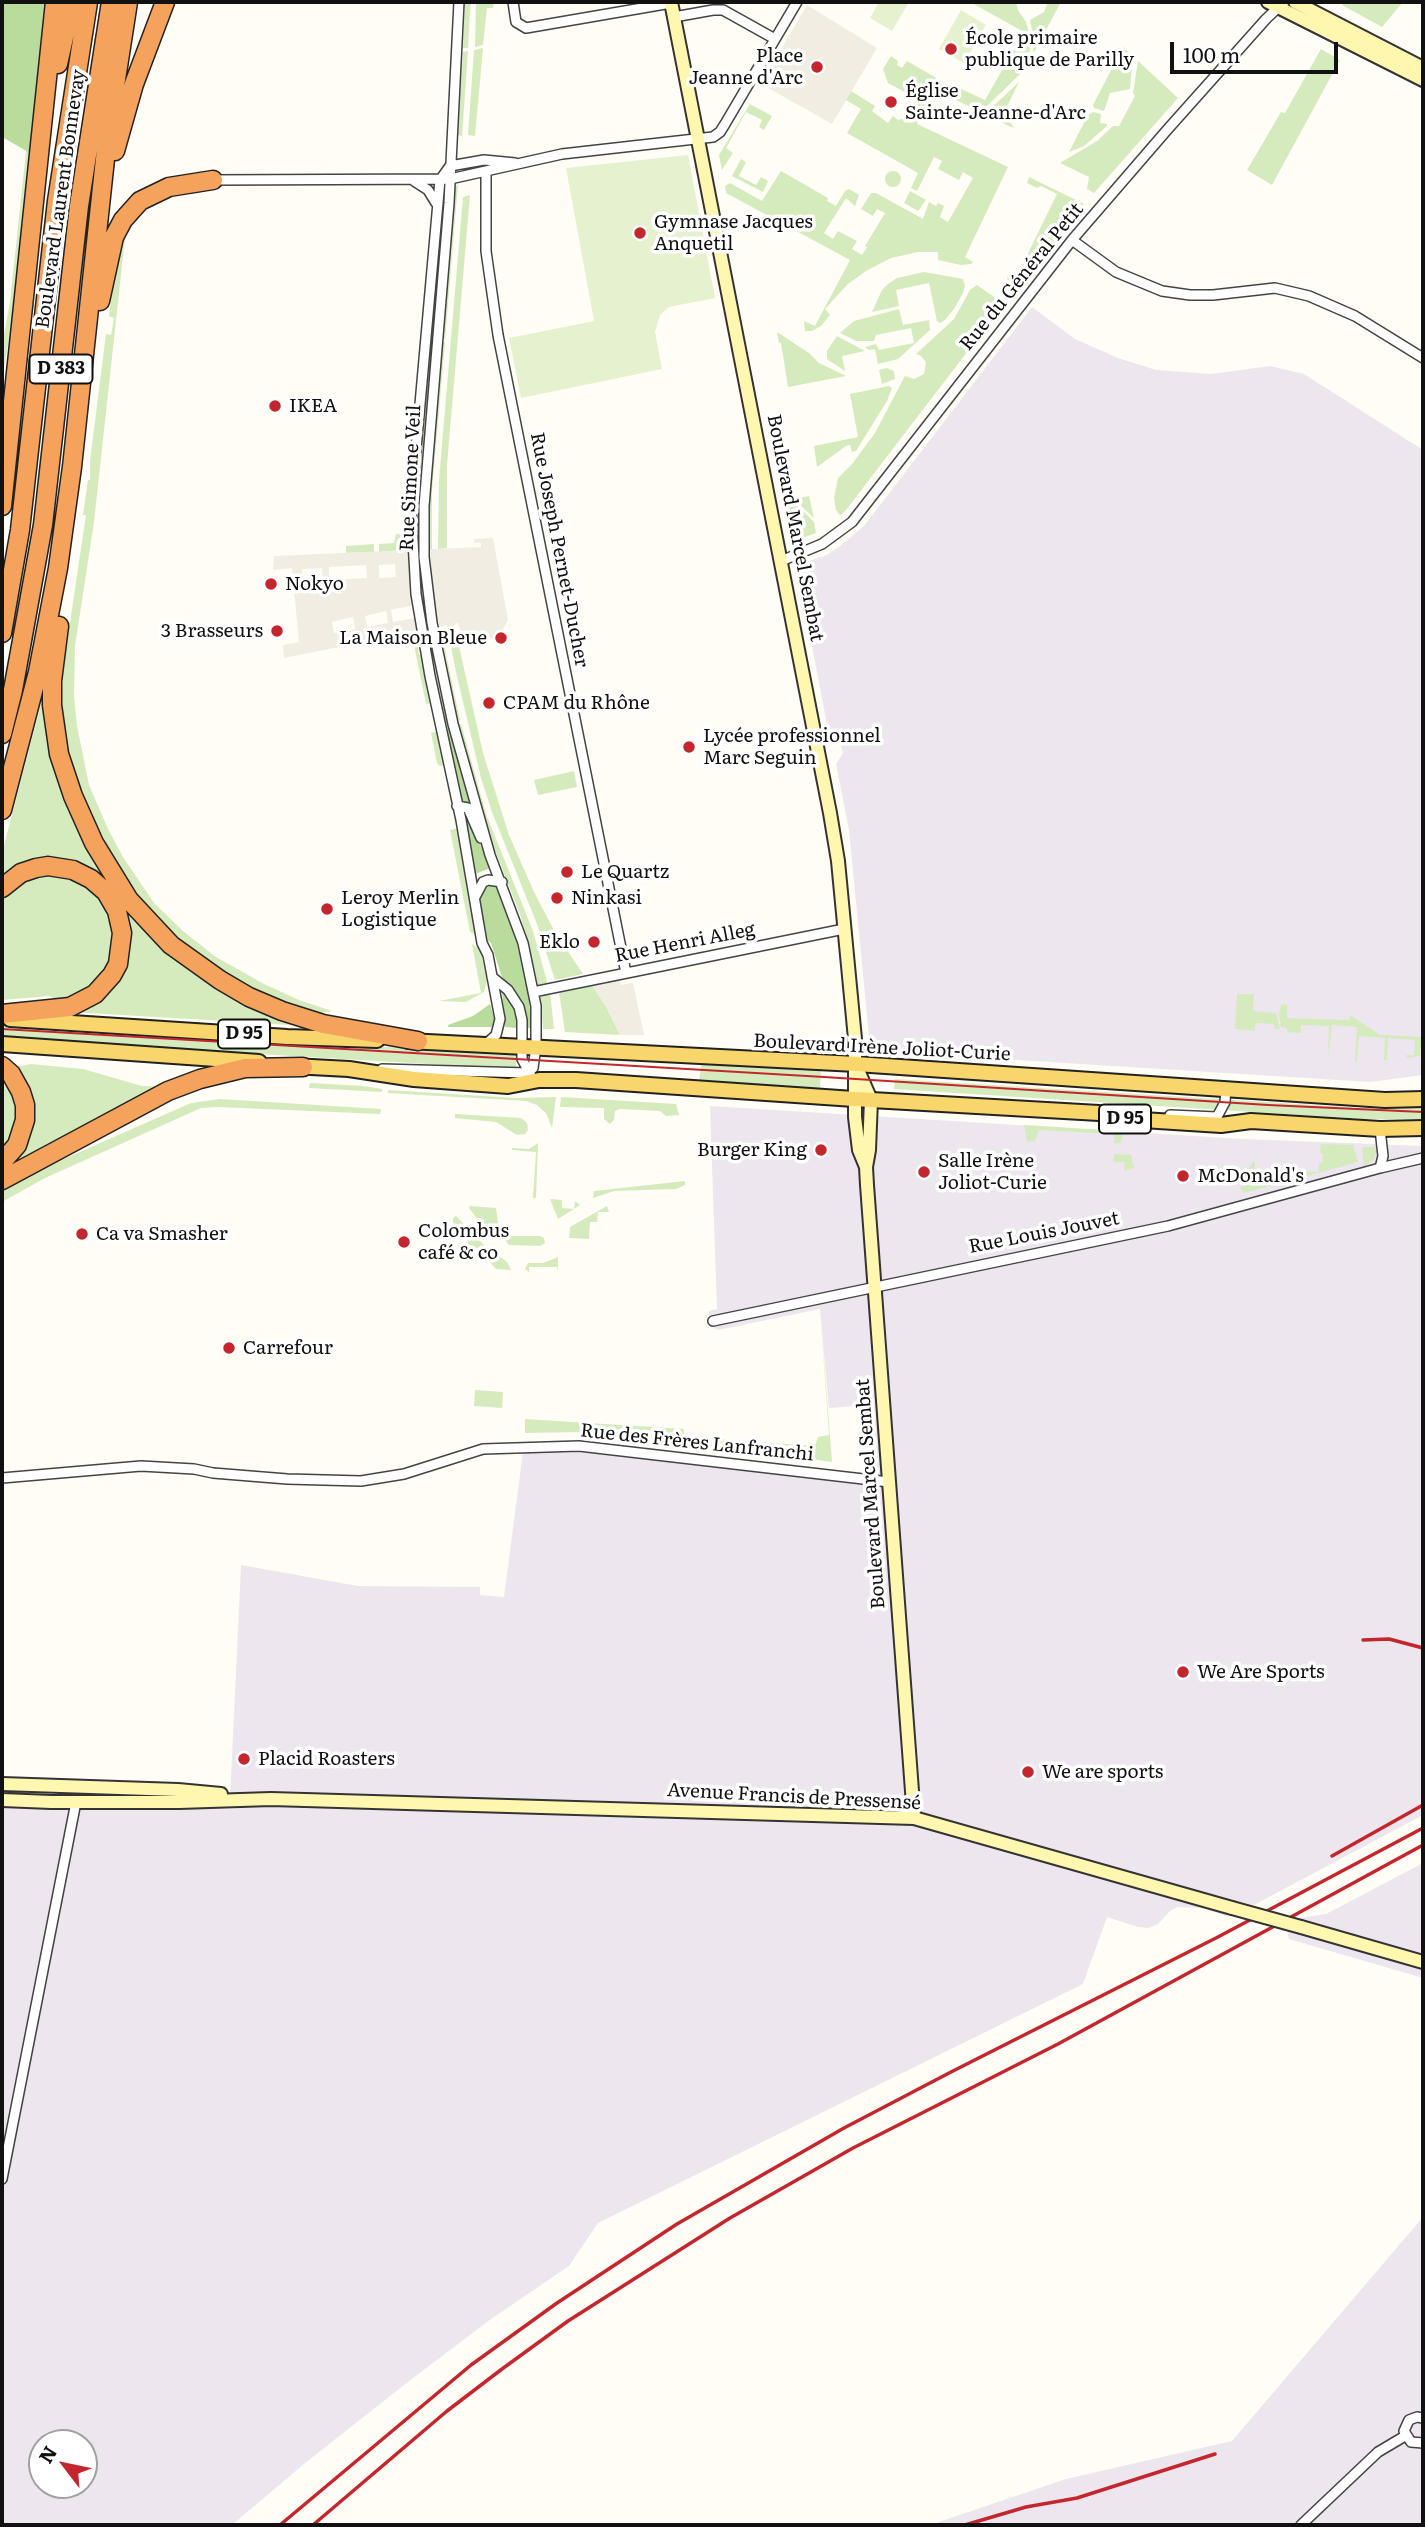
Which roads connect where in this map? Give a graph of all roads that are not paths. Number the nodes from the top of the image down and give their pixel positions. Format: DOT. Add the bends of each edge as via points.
graph roads {
  1 [pos="55,2"];
  2 [pos="72,2"];
  3 [pos="88,2"];
  4 [pos="111,2"];
  5 [pos="128,2"];
  6 [pos="165,2"];
  7 [pos="171,2"];
  8 [pos="459,2"];
  9 [pos="513,2"];
  10 [pos="671,2"];
  11 [pos="797,2"];
  12 [pos="1294,2"];
  13 [pos="1277,4"];
  14 [pos="674,17"];
  15 [pos="155,29"];
  16 [pos="775,39"];
  17 [pos="1423,68"];
  18 [pos="1423,80"];
  19 [pos="698,139"];
  20 [pos="41,150"];
  21 [pos="515,163"];
  22 [pos="450,166"];
  23 [pos="486,172"];
  24 [pos="445,179"];
  25 [pos="213,180"];
  26 [pos="412,180"];
  27 [pos="436,204"];
  28 [pos="99,219"];
  29 [pos="1072,240"];
  30 [pos="1423,358"];
  31 [pos="80,390"];
  32 [pos="2,506"];
  33 [pos="66,517"];
  34 [pos="781,561"];
  35 [pos="2,633"];
  36 [pos="2,734"];
  37 [pos="457,806"];
  38 [pos="2,810"];
  39 [pos="490,855"];
  40 [pos="502,882"];
  41 [pos="2,888"];
  42 [pos="474,901"];
  43 [pos="844,929"];
  44 [pos="626,973"];
  45 [pos="492,977"];
  46 [pos="534,992"];
  47 [pos="2,1016"];
  48 [pos="418,1041"];
  49 [pos="2,1044"];
  50 [pos="486,1044"];
  51 [pos="528,1047"];
  52 [pos="856,1065"];
  53 [pos="2,1066"];
  54 [pos="303,1067"];
  55 [pos="534,1077"];
  56 [pos="1226,1089"];
  57 [pos="854,1099"];
  58 [pos="1423,1099"];
  59 [pos="871,1100"];
  60 [pos="1098,1113"];
  61 [pos="1423,1128"];
  62 [pos="1380,1129"];
  63 [pos="1423,1158"];
  64 [pos="2,1162"];
  65 [pos="866,1167"];
  66 [pos="1380,1168"];
  67 [pos="2,1180"];
  68 [pos="874,1287"];
  69 [pos="713,1321"];
  70 [pos="2,1478"];
  71 [pos="889,1482"];
  72 [pos="2,1784"];
  73 [pos="78,1788"];
  74 [pos="271,1799"];
  75 [pos="2,1800"];
  76 [pos="76,1802"];
  77 [pos="914,1818"];
  78 [pos="1423,1962"];
  79 [pos="2,2179"];
  80 [pos="1423,2418"];
  81 [pos="1405,2436"];
  82 [pos="1423,2443"];
  83 [pos="1301,2525"];
  1 -- 20 [label="highway"];
  2 -- 20 [label="highway"];
  3 -- 35 [label="highway, Boulevard Laurent Bonnevay / D 383" via="57,201 20,530"];
  4 -- 36 [label="highway, Boulevard Laurent Bonnevay / D 383" via="79,206 43,525"];
  5 -- 28 [label="highway"];
  6 -- 15 [label="highway"];
  7 -- 15 [label="highway"];
  8 -- 22 [label="street, Rue Simone Veil"];
  9 -- 10 [label="street" via="516,22 526,28"];
  10 -- 14 [label="street, Boulevard Marcel Sembat"];
  11 -- 16 [label="street"];
  12 -- 17 [label="street"];
  13 -- 18 [label="street"];
  13 -- 29 [label="street, Rue du Général Petit"];
  14 -- 16 [label="street" via="723,10"];
  14 -- 19 [label="street, Boulevard Marcel Sembat"];
  15 -- 28 [label="highway" via="116,145"];
  16 -- 19 [label="street" via="720,132"];
  19 -- 21 [label="street"];
  19 -- 34 [label="street, Boulevard Marcel Sembat"];
  20 -- 32 [label="highway"];
  21 -- 22 [label="street" via="484,160"];
  21 -- 23 [label="street"];
  22 -- 24 [label="street, Rue Simone Veil"];
  23 -- 24 [label="street"];
  23 -- 44 [label="street, Rue Joseph Pernet-Ducher" via="486,251 498,335"];
  24 -- 26 [label="street"];
  24 -- 27 [label="street, Rue Simone Veil"];
  24 -- 39 [label="street, Rue Simone Veil" via="424,557 453,724"];
  25 -- 26 [label="street"];
  25 -- 31 [label="highway" via="150,194 118,229"];
  26 -- 27 [label="street" via="428,190"];
  27 -- 37 [label="street, Rue Simone Veil" via="412,536 416,594"];
  28 -- 31 [label="highway"];
  29 -- 30 [label="street" via="1116,272 1162,291 1213,295 1275,288 1309,296 1355,316"];
  29 -- 34 [label="street, Rue du Général Petit" via="852,522 822,544"];
  31 -- 33 [label="highway"];
  33 -- 38 [label="highway" via="38,672"];
  33 -- 48 [label="highway" via="62,607 52,681 54,725 73,796 94,843 129,900 171,944 249,997 323,1024"];
  34 -- 43 [label="street, Boulevard Marcel Sembat" via="830,813"];
  37 -- 39 [label="street, Rue Simone Veil" via="468,808"];
  37 -- 42 [label="street, Rue Simone Veil"];
  39 -- 40 [label="street, Rue Simone Veil"];
  40 -- 42 [label="street" via="483,882"];
  40 -- 46 [label="street, Rue Simone Veil"];
  41 -- 47 [label="highway" via="36,868 73,870 106,892 122,933 113,975 94,994 70,1007"];
  42 -- 45 [label="street, Rue Simone Veil"];
  43 -- 44 [label="street, Rue Henri Alleg"];
  43 -- 52 [label="street, Boulevard Marcel Sembat"];
  44 -- 46 [label="street, Rue Henri Alleg"];
  45 -- 50 [label="street, Rue Simone Veil" via="500,1027"];
  45 -- 51 [label="street" via="519,1007"];
  46 -- 51 [label="street, Rue Simone Veil"];
  47 -- 48 [label="main road, Boulevard Irène Joliot-Curie / D 95" via="287,1037"];
  48 -- 50 [label="main road, Boulevard Irène Joliot-Curie / D 95"];
  49 -- 54 [label="main road, D 95"];
  50 -- 51 [label="main road, Boulevard Irène Joliot-Curie / D 95"];
  51 -- 52 [label="main road, Boulevard Irène Joliot-Curie / D 95"];
  51 -- 55 [label="street"];
  51 -- 55 [label="street" via="523,1065"];
  52 -- 56 [label="main road, Boulevard Irène Joliot-Curie / D 95"];
  52 -- 57 [label="street, Boulevard Marcel Sembat"];
  52 -- 59 [label="street, Boulevard Marcel Sembat"];
  53 -- 64 [label="highway" via="17,1082 25,1105 17,1145"];
  54 -- 55 [label="main road, D 95" via="508,1086"];
  54 -- 67 [label="highway" via="245,1068 168,1091"];
  55 -- 57 [label="main road, D 95"];
  56 -- 58 [label="main road, Boulevard Irène Joliot-Curie / D 95"];
  56 -- 60 [label="street" via="1217,1117"];
  57 -- 59 [label="main road, D 95"];
  57 -- 65 [label="street, Boulevard Marcel Sembat" via="859,1150"];
  59 -- 60 [label="main road, D 95"];
  59 -- 65 [label="street, Boulevard Marcel Sembat"];
  60 -- 62 [label="main road, D 95" via="1221,1125 1251,1121"];
  61 -- 62 [label="main road, D 95"];
  62 -- 66 [label="street"];
  63 -- 66 [label="street, Rue Louis Jouvet"];
  65 -- 68 [label="street, Boulevard Marcel Sembat"];
  66 -- 68 [label="street, Rue Louis Jouvet" via="1168,1226"];
  68 -- 69 [label="street, Rue Louis Jouvet"];
  68 -- 71 [label="street, Boulevard Marcel Sembat"];
  70 -- 71 [label="street, Rue des Frères Lanfranchi" via="141,1466 361,1481 404,1474 483,1449 579,1446"];
  71 -- 77 [label="street, Boulevard Marcel Sembat"];
  72 -- 73 [label="street, Avenue Francis de Pressensé"];
  73 -- 74 [label="street, Avenue Francis de Pressensé" via="178,1790"];
  73 -- 76 [label="street"];
  74 -- 76 [label="street, Avenue Francis de Pressensé"];
  74 -- 77 [label="street, Avenue Francis de Pressensé"];
  75 -- 76 [label="street, Avenue Francis de Pressensé"];
  76 -- 79 [label="street"];
  77 -- 78 [label="street, Avenue Francis de Pressensé, bridge"];
  80 -- 81 [label="street" via="1409,2420"];
  81 -- 82 [label="street" via="1414,2444"];
  81 -- 83 [label="street" via="1378,2452"];
}
